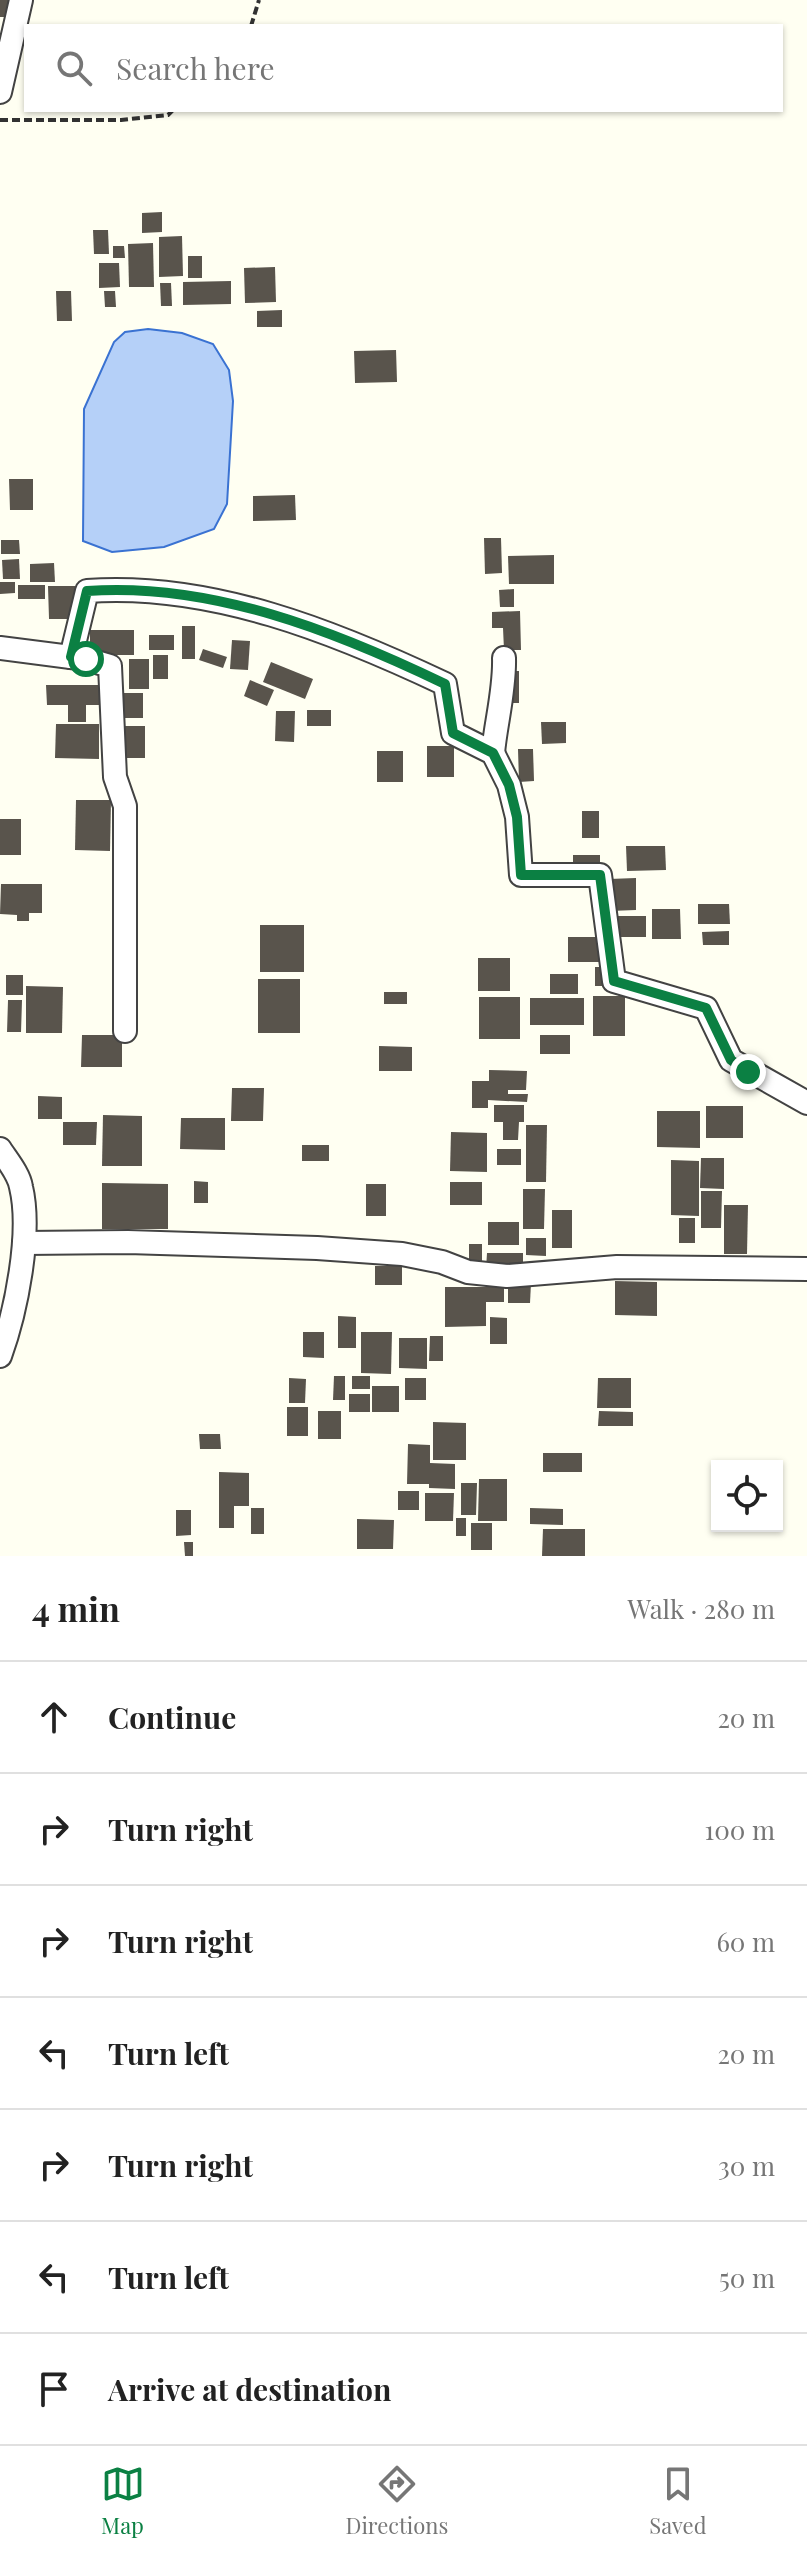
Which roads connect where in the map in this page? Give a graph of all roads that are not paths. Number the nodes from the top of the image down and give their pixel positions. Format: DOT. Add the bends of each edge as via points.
graph roads {
  1 [pos="21,0"];
  2 [pos="0,92"];
  3 [pos="0,648"];
  4 [pos="71,657"];
  5 [pos="504,658"];
  6 [pos="493,753"];
  7 [pos="125,1031"];
  8 [pos="807,1103"];
  9 [pos="0,1149"];
  10 [pos="24,1243"];
  11 [pos="807,1269"];
  12 [pos="0,1356"];
  1 -- 2 [label="street"];
  3 -- 4 [label="street"];
  4 -- 6 [label="street" via="87,591 123,588 188,595 276,616 372,649 445,684 453,733"];
  4 -- 7 [label="street" via="110,666 113,680 115,777 125,806"];
  5 -- 6 [label="street"];
  6 -- 8 [label="street" via="517,817 521,875 600,875 614,981 706,1008 731,1060"];
  9 -- 10 [label="street" via="21,1185"];
  10 -- 11 [label="street" via="345,1250 402,1254 468,1272 507,1276 617,1267"];
  10 -- 12 [label="street"];
}
